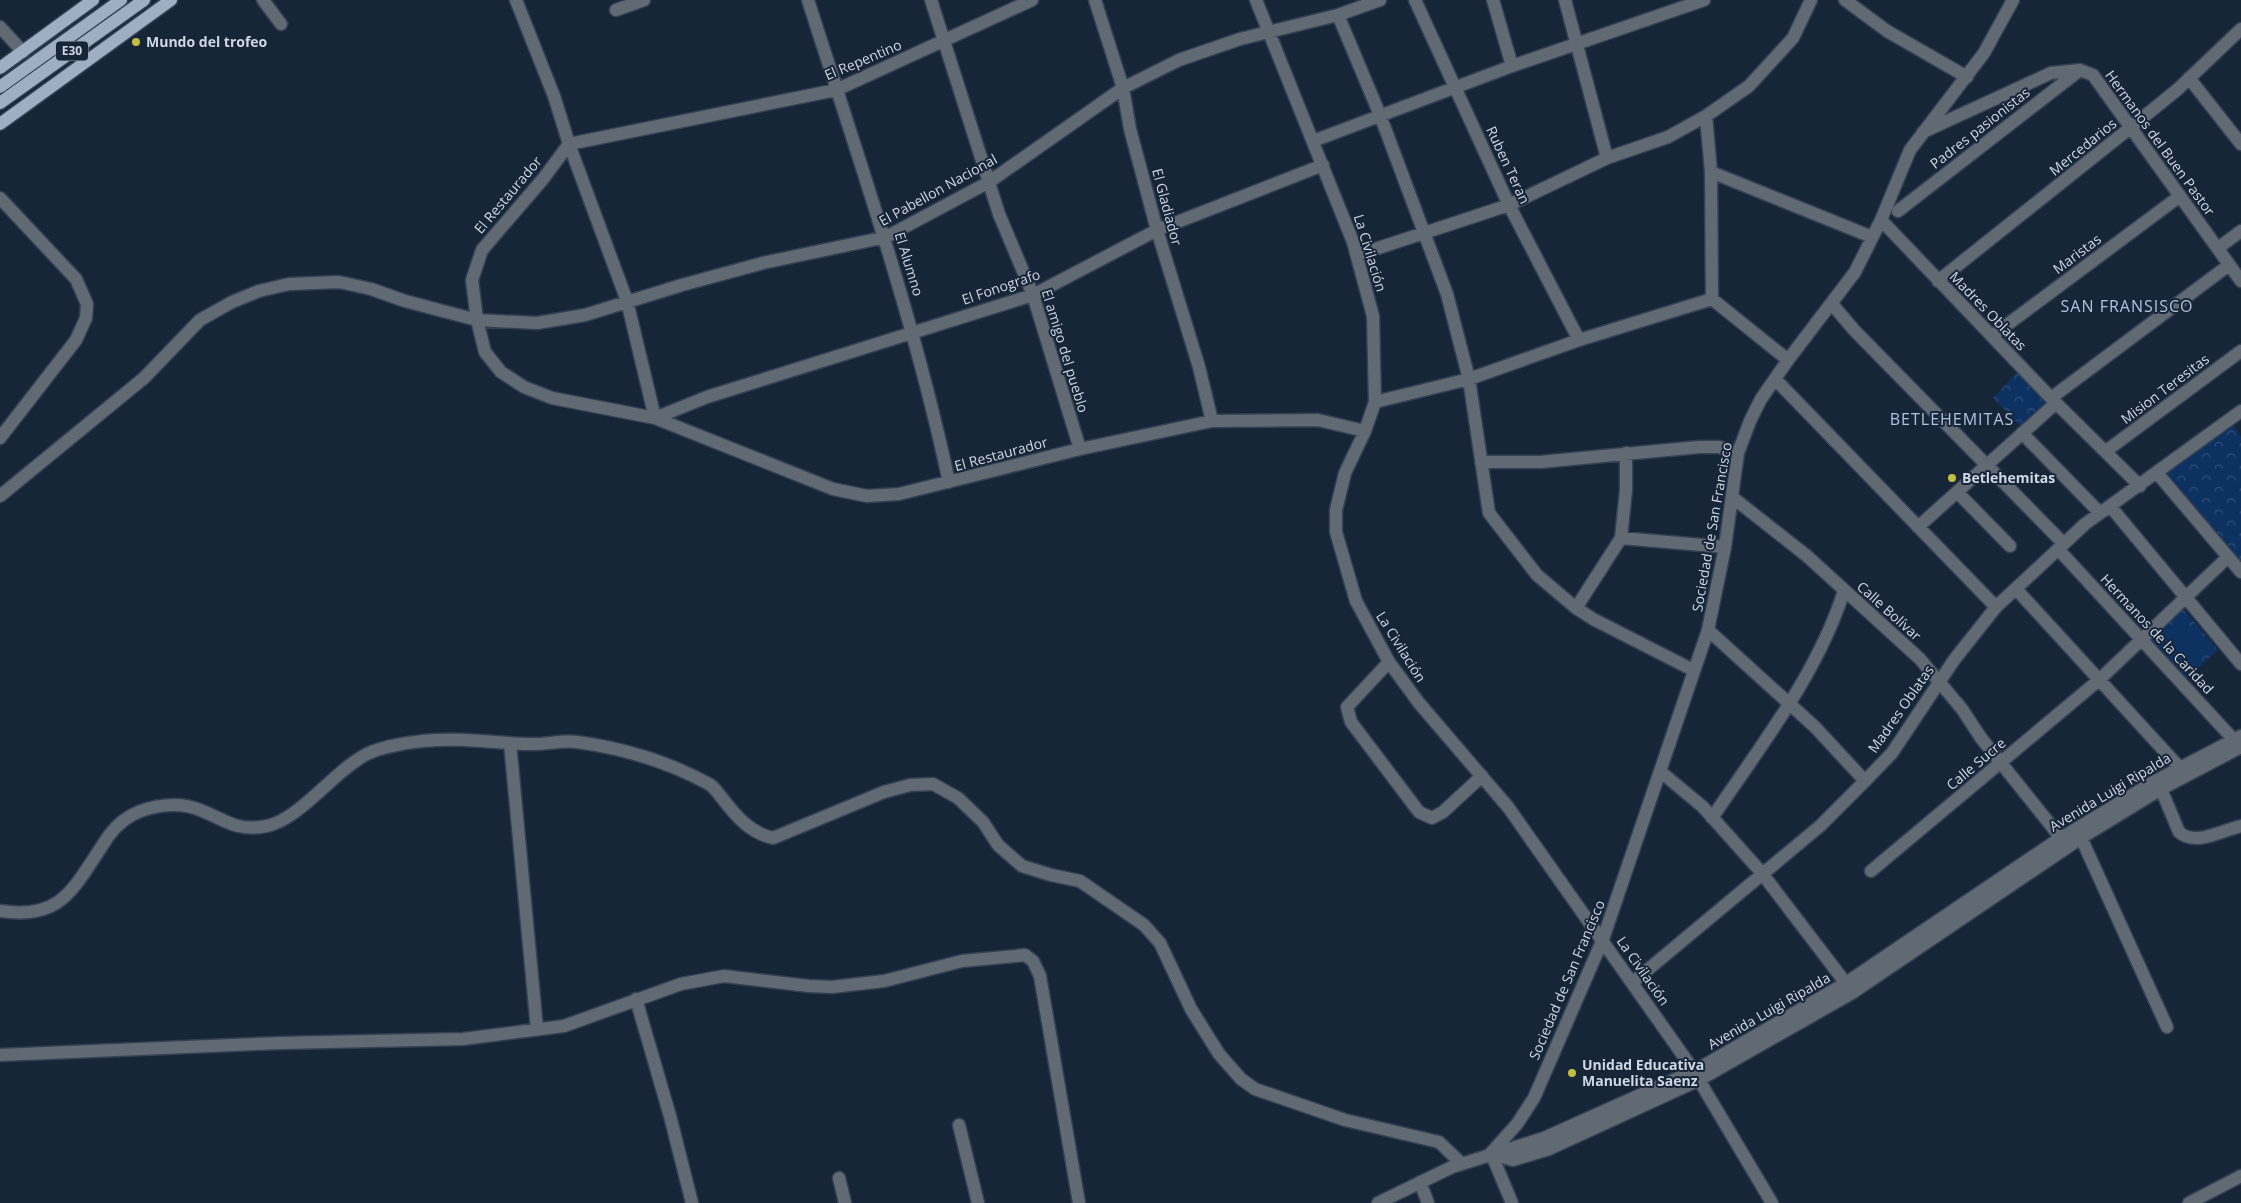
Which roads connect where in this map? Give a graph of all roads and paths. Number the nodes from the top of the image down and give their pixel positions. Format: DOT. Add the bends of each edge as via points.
graph roads {
  1 [pos="93,0"];
  2 [pos="120,0"];
  3 [pos="144,0"];
  4 [pos="171,0"];
  5 [pos="263,0"];
  6 [pos="516,0"];
  7 [pos="644,0"];
  8 [pos="808,0"];
  9 [pos="931,0"];
  10 [pos="1032,0"];
  11 [pos="1094,0"];
  12 [pos="1256,0"];
  13 [pos="1380,0"];
  14 [pos="1415,0"];
  15 [pos="1493,0"];
  16 [pos="1565,0"];
  17 [pos="1811,0"];
  18 [pos="1845,0"];
  19 [pos="2013,0"];
  20 [pos="1697,1"];
  21 [pos="616,10"];
  22 [pos="1338,14"];
  23 [pos="281,24"];
  24 [pos="0,27"];
  25 [pos="2241,29"];
  26 [pos="1268,31"];
  27 [pos="945,41"];
  28 [pos="1577,43"];
  29 [pos="22,52"];
  30 [pos="1512,66"];
  31 [pos="0,68"];
  32 [pos="2080,70"];
  33 [pos="1967,77"];
  34 [pos="2189,78"];
  35 [pos="0,87"];
  36 [pos="1456,87"];
  37 [pos="1123,88"];
  38 [pos="836,90"];
  39 [pos="0,103"];
  40 [pos="1380,115"];
  41 [pos="1706,116"];
  42 [pos="0,124"];
  43 [pos="2130,128"];
  44 [pos="1921,133"];
  45 [pos="1313,141"];
  46 [pos="569,144"];
  47 [pos="2241,144"];
  48 [pos="1607,158"];
  49 [pos="1323,165"];
  50 [pos="1711,172"];
  51 [pos="989,182"];
  52 [pos="2180,196"];
  53 [pos="0,198"];
  54 [pos="1509,205"];
  55 [pos="1898,210"];
  56 [pos="1881,220"];
  57 [pos="1157,230"];
  58 [pos="2241,231"];
  59 [pos="1425,232"];
  60 [pos="886,237"];
  61 [pos="1872,237"];
  62 [pos="2218,248"];
  63 [pos="1357,255"];
  64 [pos="2229,264"];
  65 [pos="2241,281"];
  66 [pos="1938,282"];
  67 [pos="1033,295"];
  68 [pos="1712,300"];
  69 [pos="627,301"];
  70 [pos="1832,304"];
  71 [pos="476,320"];
  72 [pos="913,332"];
  73 [pos="1992,336"];
  74 [pos="1579,340"];
  75 [pos="2241,350"];
  76 [pos="1788,360"];
  77 [pos="1469,379"];
  78 [pos="1775,379"];
  79 [pos="2054,401"];
  80 [pos="1375,402"];
  81 [pos="2241,411"];
  82 [pos="655,418"];
  83 [pos="1212,421"];
  84 [pos="1366,430"];
  85 [pos="2022,433"];
  86 [pos="0,438"];
  87 [pos="1080,449"];
  88 [pos="2106,451"];
  89 [pos="1626,452"];
  90 [pos="1738,453"];
  91 [pos="1481,462"];
  92 [pos="1986,466"];
  93 [pos="2157,473"];
  94 [pos="950,482"];
  95 [pos="2140,486"];
  96 [pos="1957,492"];
  97 [pos="0,496"];
  98 [pos="1732,497"];
  99 [pos="2105,510"];
  100 [pos="1918,527"];
  101 [pos="1620,538"];
  102 [pos="1725,546"];
  103 [pos="2010,546"];
  104 [pos="2061,546"];
  105 [pos="2228,557"];
  106 [pos="2241,572"];
  107 [pos="2016,589"];
  108 [pos="1844,591"];
  109 [pos="2186,597"];
  110 [pos="1996,607"];
  111 [pos="1576,608"];
  112 [pos="1708,630"];
  113 [pos="2142,640"];
  114 [pos="1389,662"];
  115 [pos="2241,664"];
  116 [pos="1693,670"];
  117 [pos="2100,680"];
  118 [pos="1939,682"];
  119 [pos="1788,704"];
  120 [pos="2238,741"];
  121 [pos="510,743"];
  122 [pos="2001,762"];
  123 [pos="1661,772"];
  124 [pos="2182,772"];
  125 [pos="1482,776"];
  126 [pos="1865,781"];
  127 [pos="2162,789"];
  128 [pos="1712,818"];
  129 [pos="2241,826"];
  130 [pos="2079,833"];
  131 [pos="2061,838"];
  132 [pos="1871,871"];
  133 [pos="1761,872"];
  134 [pos="0,911"];
  135 [pos="1603,940"];
  136 [pos="1633,982"];
  137 [pos="1849,988"];
  138 [pos="636,999"];
  139 [pos="2167,1027"];
  140 [pos="537,1029"];
  141 [pos="0,1056"];
  142 [pos="1696,1076"];
  143 [pos="959,1124"];
  144 [pos="1491,1153"];
  145 [pos="1462,1164"];
  146 [pos="2241,1176"];
  147 [pos="839,1178"];
  148 [pos="1420,1182"];
  149 [pos="1398,1199"];
  150 [pos="692,1203"];
  151 [pos="845,1203"];
  152 [pos="978,1203"];
  153 [pos="1079,1203"];
  154 [pos="1378,1203"];
  155 [pos="1428,1203"];
  156 [pos="1512,1203"];
  157 [pos="1772,1203"];
  158 [pos="2189,1203"];
  1 -- 29 [label="main road"];
  2 -- 35 [label="main road, E30"];
  3 -- 39 [label="main road, E30"];
  4 -- 42 [label="main road"];
  5 -- 23 [label="street"];
  6 -- 46 [label="street" via="554,96"];
  7 -- 21 [label="street"];
  8 -- 38 [label="street, El Alumno"];
  9 -- 27 [label="street"];
  10 -- 27 [label="street, El Repentino"];
  11 -- 37 [label="street, El Gladiador"];
  12 -- 26 [label="street, La Civilación"];
  13 -- 22 [label="street, El Pabellon Nacional"];
  14 -- 36 [label="street, Ruben Teran"];
  15 -- 30 [label="street"];
  16 -- 28 [label="street"];
  17 -- 41 [label="street" via="1794,38 1749,86"];
  18 -- 33 [label="street" via="1887,31"];
  19 -- 33 [label="street, Sociedad de San Francisco" via="1995,36"];
  20 -- 28 [label="street"];
  22 -- 26 [label="street, El Pabellon Nacional"];
  22 -- 40 [label="street"];
  24 -- 29 [label="street"];
  25 -- 34 [label="street, Mercedarios"];
  26 -- 37 [label="street, El Pabellon Nacional" via="1179,60"];
  26 -- 45 [label="street, La Civilación"];
  27 -- 38 [label="street, El Repentino"];
  27 -- 51 [label="street, El amigo del pueblo"];
  28 -- 30 [label="street"];
  28 -- 48 [label="street"];
  29 -- 31 [label="main road"];
  30 -- 36 [label="street"];
  32 -- 43 [label="street, Hermanos del Buen Pastor" via="2093,76"];
  32 -- 44 [label="street" via="2051,73"];
  32 -- 55 [label="street, Padres pasionistas"];
  33 -- 44 [label="street, Sociedad de San Francisco"];
  34 -- 43 [label="street, Mercedarios"];
  34 -- 47 [label="street"];
  36 -- 40 [label="street"];
  36 -- 54 [label="street, Ruben Teran"];
  37 -- 51 [label="street, El Pabellon Nacional"];
  37 -- 57 [label="street, El Gladiador" via="1130,129"];
  38 -- 46 [label="street, El Repentino"];
  38 -- 60 [label="street, El Alumno"];
  40 -- 45 [label="street"];
  40 -- 59 [label="street"];
  41 -- 48 [label="street" via="1654,143"];
  41 -- 50 [label="street"];
  43 -- 52 [label="street, Hermanos del Buen Pastor"];
  43 -- 66 [label="street, Mercedarios"];
  44 -- 56 [label="street, Sociedad de San Francisco" via="1910,150"];
  45 -- 49 [label="street, La Civilación"];
  46 -- 69 [label="street"];
  46 -- 71 [label="street, El Restaurador" via="482,250 472,280"];
  48 -- 54 [label="street"];
  49 -- 57 [label="street, El Fonografo"];
  49 -- 63 [label="street, La Civilación"];
  50 -- 61 [label="street"];
  50 -- 68 [label="street"];
  51 -- 60 [label="street, El Pabellon Nacional"];
  51 -- 67 [label="street, El amigo del pueblo"];
  52 -- 62 [label="street, Hermanos del Buen Pastor"];
  52 -- 73 [label="street, Maristas"];
  53 -- 86 [label="street" via="76,279 87,304 86,318 76,340"];
  54 -- 59 [label="street"];
  54 -- 74 [label="street, Ruben Teran"];
  56 -- 61 [label="street, Sociedad de San Francisco"];
  56 -- 66 [label="street, Madres Oblatas"];
  57 -- 67 [label="street, El Fonografo"];
  57 -- 83 [label="street, El Gladiador"];
  58 -- 62 [label="street"];
  59 -- 63 [label="street"];
  59 -- 77 [label="street" via="1447,294"];
  60 -- 69 [label="street, El Pabellon Nacional" via="763,263"];
  60 -- 72 [label="street, El Alumno"];
  61 -- 70 [label="street, Sociedad de San Francisco" via="1855,272"];
  62 -- 64 [label="street, Hermanos del Buen Pastor"];
  63 -- 80 [label="street, La Civilación" via="1373,316"];
  64 -- 65 [label="street, Hermanos del Buen Pastor"];
  64 -- 79 [label="street"];
  66 -- 73 [label="street, Madres Oblatas"];
  67 -- 72 [label="street, El Fonografo"];
  67 -- 87 [label="street, El amigo del pueblo"];
  68 -- 74 [label="street"];
  68 -- 76 [label="street"];
  69 -- 71 [label="street, El Pabellon Nacional" via="586,316 557,321"];
  69 -- 82 [label="street"];
  70 -- 76 [label="street, Sociedad de San Francisco"];
  70 -- 92 [label="street, Hermanos de la Caridad"];
  71 -- 82 [label="street, El Restaurador" via="485,352 501,372 524,386 552,398"];
  71 -- 97 [label="street, El Pabellon Nacional" via="338,282 289,284 241,298 200,320 144,378"];
  72 -- 82 [label="street, El Fonografo" via="707,397"];
  72 -- 94 [label="street, El Alumno"];
  73 -- 79 [label="street, Madres Oblatas"];
  74 -- 77 [label="street"];
  75 -- 88 [label="street, Mision Teresitas"];
  76 -- 78 [label="street, Sociedad de San Francisco"];
  77 -- 80 [label="street"];
  77 -- 91 [label="street"];
  78 -- 90 [label="street, Sociedad de San Francisco" via="1750,421"];
  78 -- 100 [label="street"];
  79 -- 85 [label="street"];
  79 -- 88 [label="street, Madres Oblatas"];
  80 -- 84 [label="street, La Civilación"];
  81 -- 93 [label="street, Madres Oblatas"];
  82 -- 94 [label="street, El Restaurador" via="832,489 867,496 899,494"];
  83 -- 84 [label="street, El Restaurador" via="1304,419"];
  83 -- 87 [label="street, El Restaurador"];
  84 -- 114 [label="street, La Civilación" via="1345,473 1336,510 1336,532 1356,601"];
  85 -- 92 [label="street"];
  85 -- 99 [label="street"];
  87 -- 94 [label="street, El Restaurador"];
  88 -- 95 [label="street, Madres Oblatas"];
  89 -- 90 [label="street" via="1720,447"];
  89 -- 91 [label="street" via="1540,462"];
  89 -- 101 [label="street" via="1626,490"];
  90 -- 98 [label="street, Sociedad de San Francisco"];
  91 -- 111 [label="street" via="1489,513 1537,575"];
  92 -- 96 [label="street"];
  92 -- 104 [label="street, Hermanos de la Caridad"];
  93 -- 95 [label="street, Madres Oblatas"];
  93 -- 105 [label="street"];
  95 -- 99 [label="street, Madres Oblatas"];
  96 -- 100 [label="street"];
  96 -- 103 [label="street"];
  98 -- 102 [label="street, Sociedad de San Francisco"];
  98 -- 108 [label="street, Calle Bolívar" via="1807,556"];
  99 -- 104 [label="street, Madres Oblatas"];
  99 -- 109 [label="street"];
  100 -- 110 [label="street"];
  101 -- 102 [label="street"];
  101 -- 111 [label="street"];
  102 -- 112 [label="street, Sociedad de San Francisco"];
  104 -- 107 [label="street, Madres Oblatas"];
  104 -- 113 [label="street, Hermanos de la Caridad"];
  105 -- 106 [label="street"];
  105 -- 109 [label="street, Calle Sucre"];
  107 -- 110 [label="street, Madres Oblatas"];
  107 -- 117 [label="street"];
  108 -- 118 [label="street, Calle Bolívar" via="1920,659"];
  108 -- 119 [label="street" via="1839,610 1812,668"];
  109 -- 113 [label="street, Calle Sucre"];
  109 -- 115 [label="street"];
  110 -- 118 [label="street, Madres Oblatas"];
  111 -- 116 [label="street"];
  112 -- 116 [label="street, Sociedad de San Francisco"];
  112 -- 119 [label="street"];
  113 -- 117 [label="street, Calle Sucre"];
  113 -- 120 [label="street, Hermanos de la Caridad"];
  114 -- 125 [label="street, La Civilación" via="1419,703"];
  114 -- 125 [label="street" via="1347,707 1351,722 1419,812 1432,818 1443,812"];
  116 -- 123 [label="street, Sociedad de San Francisco"];
  117 -- 122 [label="street, Calle Sucre"];
  117 -- 124 [label="street"];
  118 -- 122 [label="street, Calle Bolívar"];
  118 -- 126 [label="street, Madres Oblatas" via="1892,753"];
  119 -- 126 [label="street" via="1815,727"];
  119 -- 128 [label="street"];
  120 -- 124 [label="street, Avenida Luigi Ripalda"];
  121 -- 134 [label="street" via="465,738 421,741 366,754 295,811 269,826 231,826 188,806 142,810 120,823 81,877 50,909 24,915"];
  121 -- 140 [label="street"];
  121 -- 145 [label="street" via="530,745 575,741 627,752 674,767 710,784 747,826 760,835 773,838 884,792 910,785 933,784 958,798 1022,866 1080,881 1144,925 1160,943 1192,1009 1219,1054 1241,1080 1255,1089 1345,1120 1439,1142"];
  122 -- 131 [label="street, Calle Bolívar"];
  122 -- 132 [label="street, Calle Sucre"];
  123 -- 128 [label="street"];
  123 -- 135 [label="street, Sociedad de San Francisco"];
  124 -- 127 [label="street, Avenida Luigi Ripalda"];
  124 -- 130 [label="street, Avenida Luigi Ripalda"];
  125 -- 135 [label="street, La Civilación" via="1508,807"];
  126 -- 133 [label="street, Madres Oblatas" via="1820,826"];
  127 -- 129 [label="street" via="2183,836 2200,838"];
  127 -- 130 [label="street, Avenida Luigi Ripalda"];
  128 -- 133 [label="street"];
  130 -- 131 [label="street, Avenida Luigi Ripalda"];
  130 -- 137 [label="street, Avenida Luigi Ripalda"];
  130 -- 139 [label="street"];
  131 -- 137 [label="street, Avenida Luigi Ripalda"];
  133 -- 136 [label="street, Madres Oblatas"];
  133 -- 137 [label="street"];
  135 -- 136 [label="street, La Civilación"];
  135 -- 144 [label="street, Sociedad de San Francisco" via="1534,1098 1517,1124"];
  136 -- 142 [label="street, La Civilación"];
  137 -- 142 [label="street, Avenida Luigi Ripalda"];
  138 -- 140 [label="street" via="564,1026"];
  138 -- 150 [label="street"];
  138 -- 153 [label="street" via="681,984 724,976 832,987 884,981 962,961 1025,955 1033,960 1040,976"];
  140 -- 141 [label="street" via="463,1039 280,1043"];
  142 -- 144 [label="street, Avenida Luigi Ripalda" via="1544,1138"];
  142 -- 157 [label="street, La Civilación"];
  143 -- 152 [label="street"];
  144 -- 145 [label="street, Avenida Luigi Ripalda"];
  144 -- 156 [label="street"];
  145 -- 148 [label="street, Avenida Luigi Ripalda"];
  146 -- 158 [label="street"];
  147 -- 151 [label="street"];
  148 -- 149 [label="street, Avenida Luigi Ripalda"];
  148 -- 155 [label="street"];
  149 -- 154 [label="street, Avenida Luigi Ripalda"];
}
